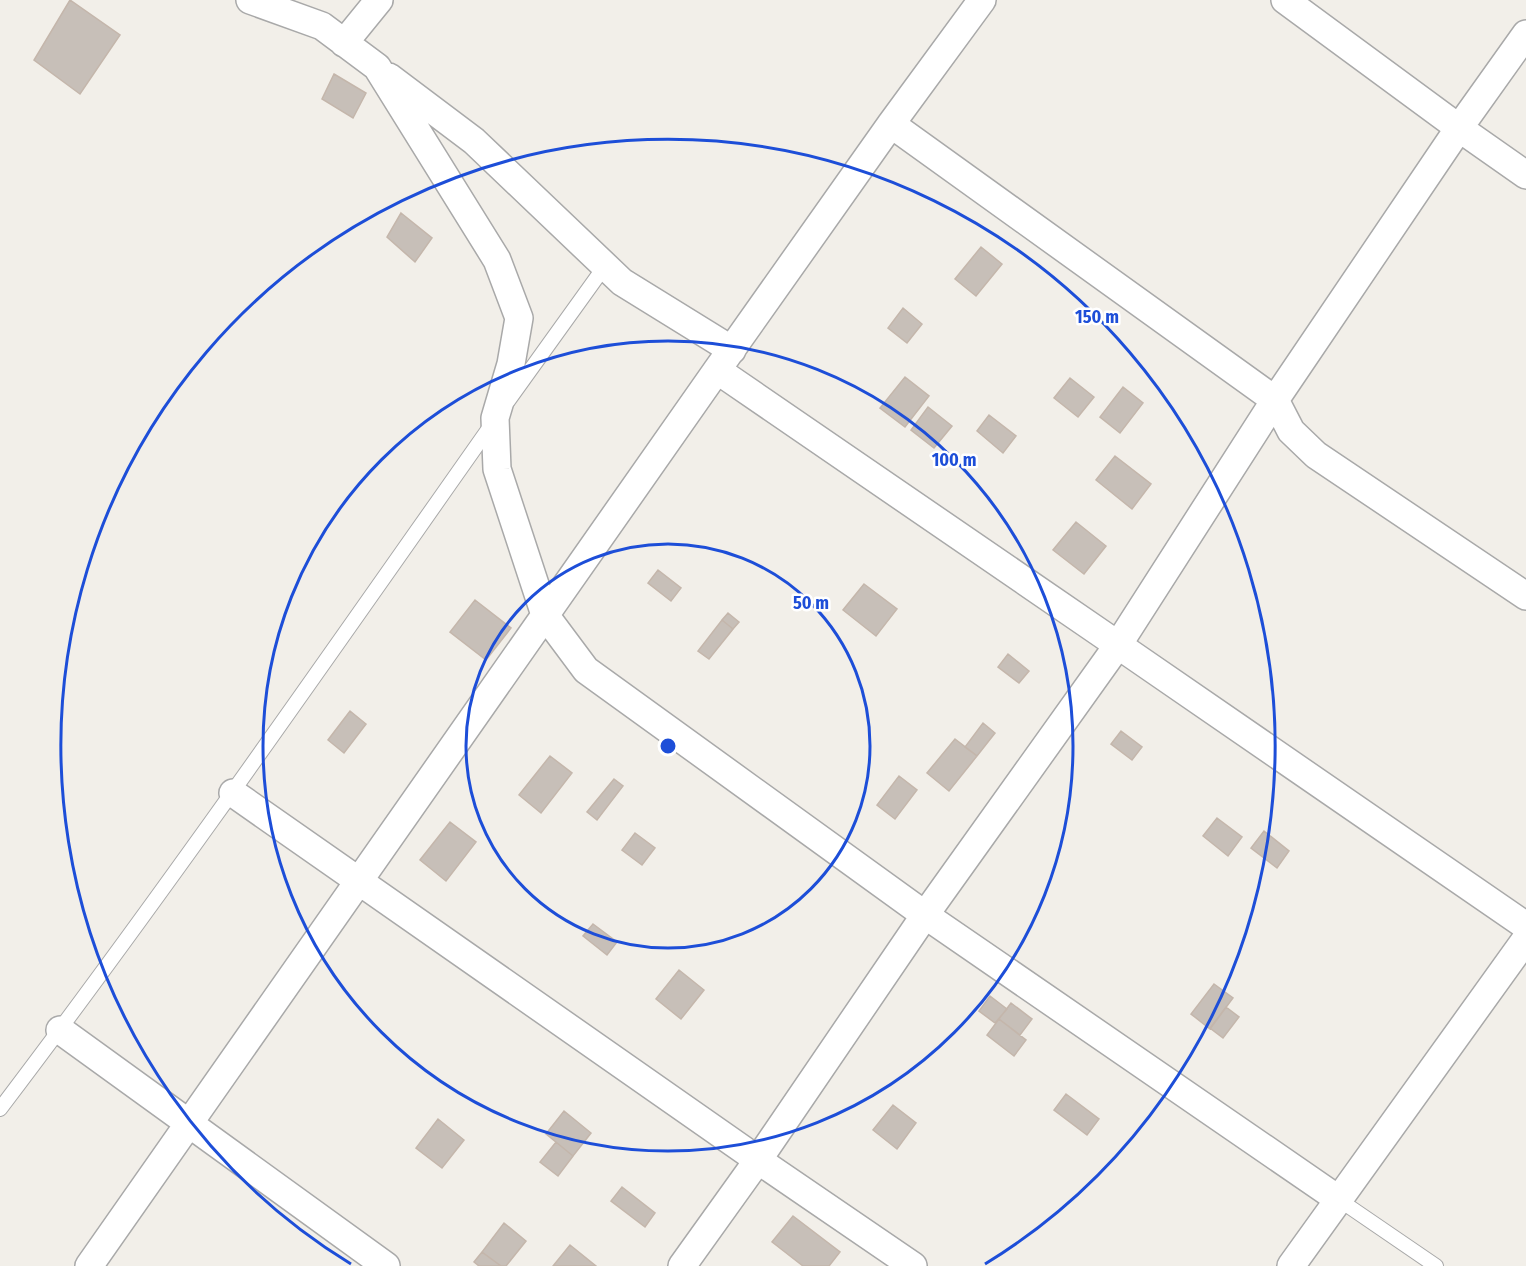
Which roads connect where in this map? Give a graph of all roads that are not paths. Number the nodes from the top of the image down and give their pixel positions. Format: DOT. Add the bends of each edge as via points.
graph roads {
  1 [pos="250,0"];
  2 [pos="379,0"];
  3 [pos="982,0"];
  4 [pos="1285,0"];
  5 [pos="1526,34"];
  6 [pos="344,43"];
  7 [pos="376,68"];
  8 [pos="891,124"];
  9 [pos="1459,128"];
  10 [pos="1526,175"];
  11 [pos="605,266"];
  12 [pos="724,360"];
  13 [pos="1275,400"];
  14 [pos="495,418"];
  15 [pos="1526,596"];
  16 [pos="545,615"];
  17 [pos="1119,645"];
  18 [pos="233,793"];
  19 [pos="358,881"];
  20 [pos="925,915"];
  21 [pos="1526,926"];
  22 [pos="1526,939"];
  23 [pos="60,1030"];
  24 [pos="0,1109"];
  25 [pos="188,1124"];
  26 [pos="758,1160"];
  27 [pos="1338,1199"];
  28 [pos="89,1266"];
  29 [pos="386,1266"];
  30 [pos="682,1266"];
  31 [pos="914,1266"];
  32 [pos="1291,1266"];
  33 [pos="1436,1266"];
  1 -- 6 [label="street" via="321,26"];
  2 -- 6 [label="street"];
  3 -- 8 [label="street"];
  4 -- 9 [label="street"];
  5 -- 9 [label="street"];
  6 -- 7 [label="street"];
  7 -- 11 [label="street" via="474,141"];
  7 -- 14 [label="street" via="497,260 519,318"];
  8 -- 12 [label="street"];
  8 -- 13 [label="street"];
  9 -- 10 [label="street"];
  9 -- 13 [label="street"];
  11 -- 12 [label="street"];
  11 -- 14 [label="lane"];
  12 -- 16 [label="street"];
  12 -- 17 [label="street"];
  13 -- 15 [label="street" via="1291,431 1316,455"];
  13 -- 17 [label="street"];
  14 -- 16 [label="street" via="497,469"];
  14 -- 18 [label="lane"];
  16 -- 19 [label="street"];
  16 -- 20 [label="street" via="586,670"];
  17 -- 20 [label="street"];
  17 -- 21 [label="street"];
  18 -- 19 [label="street"];
  18 -- 23 [label="lane"];
  19 -- 25 [label="street"];
  19 -- 26 [label="street"];
  20 -- 26 [label="street"];
  20 -- 27 [label="street"];
  22 -- 27 [label="street"];
  23 -- 24 [label="lane"];
  23 -- 25 [label="street"];
  25 -- 28 [label="street"];
  25 -- 29 [label="street"];
  26 -- 30 [label="street"];
  26 -- 31 [label="street"];
  27 -- 32 [label="street"];
  27 -- 33 [label="lane"];
}
